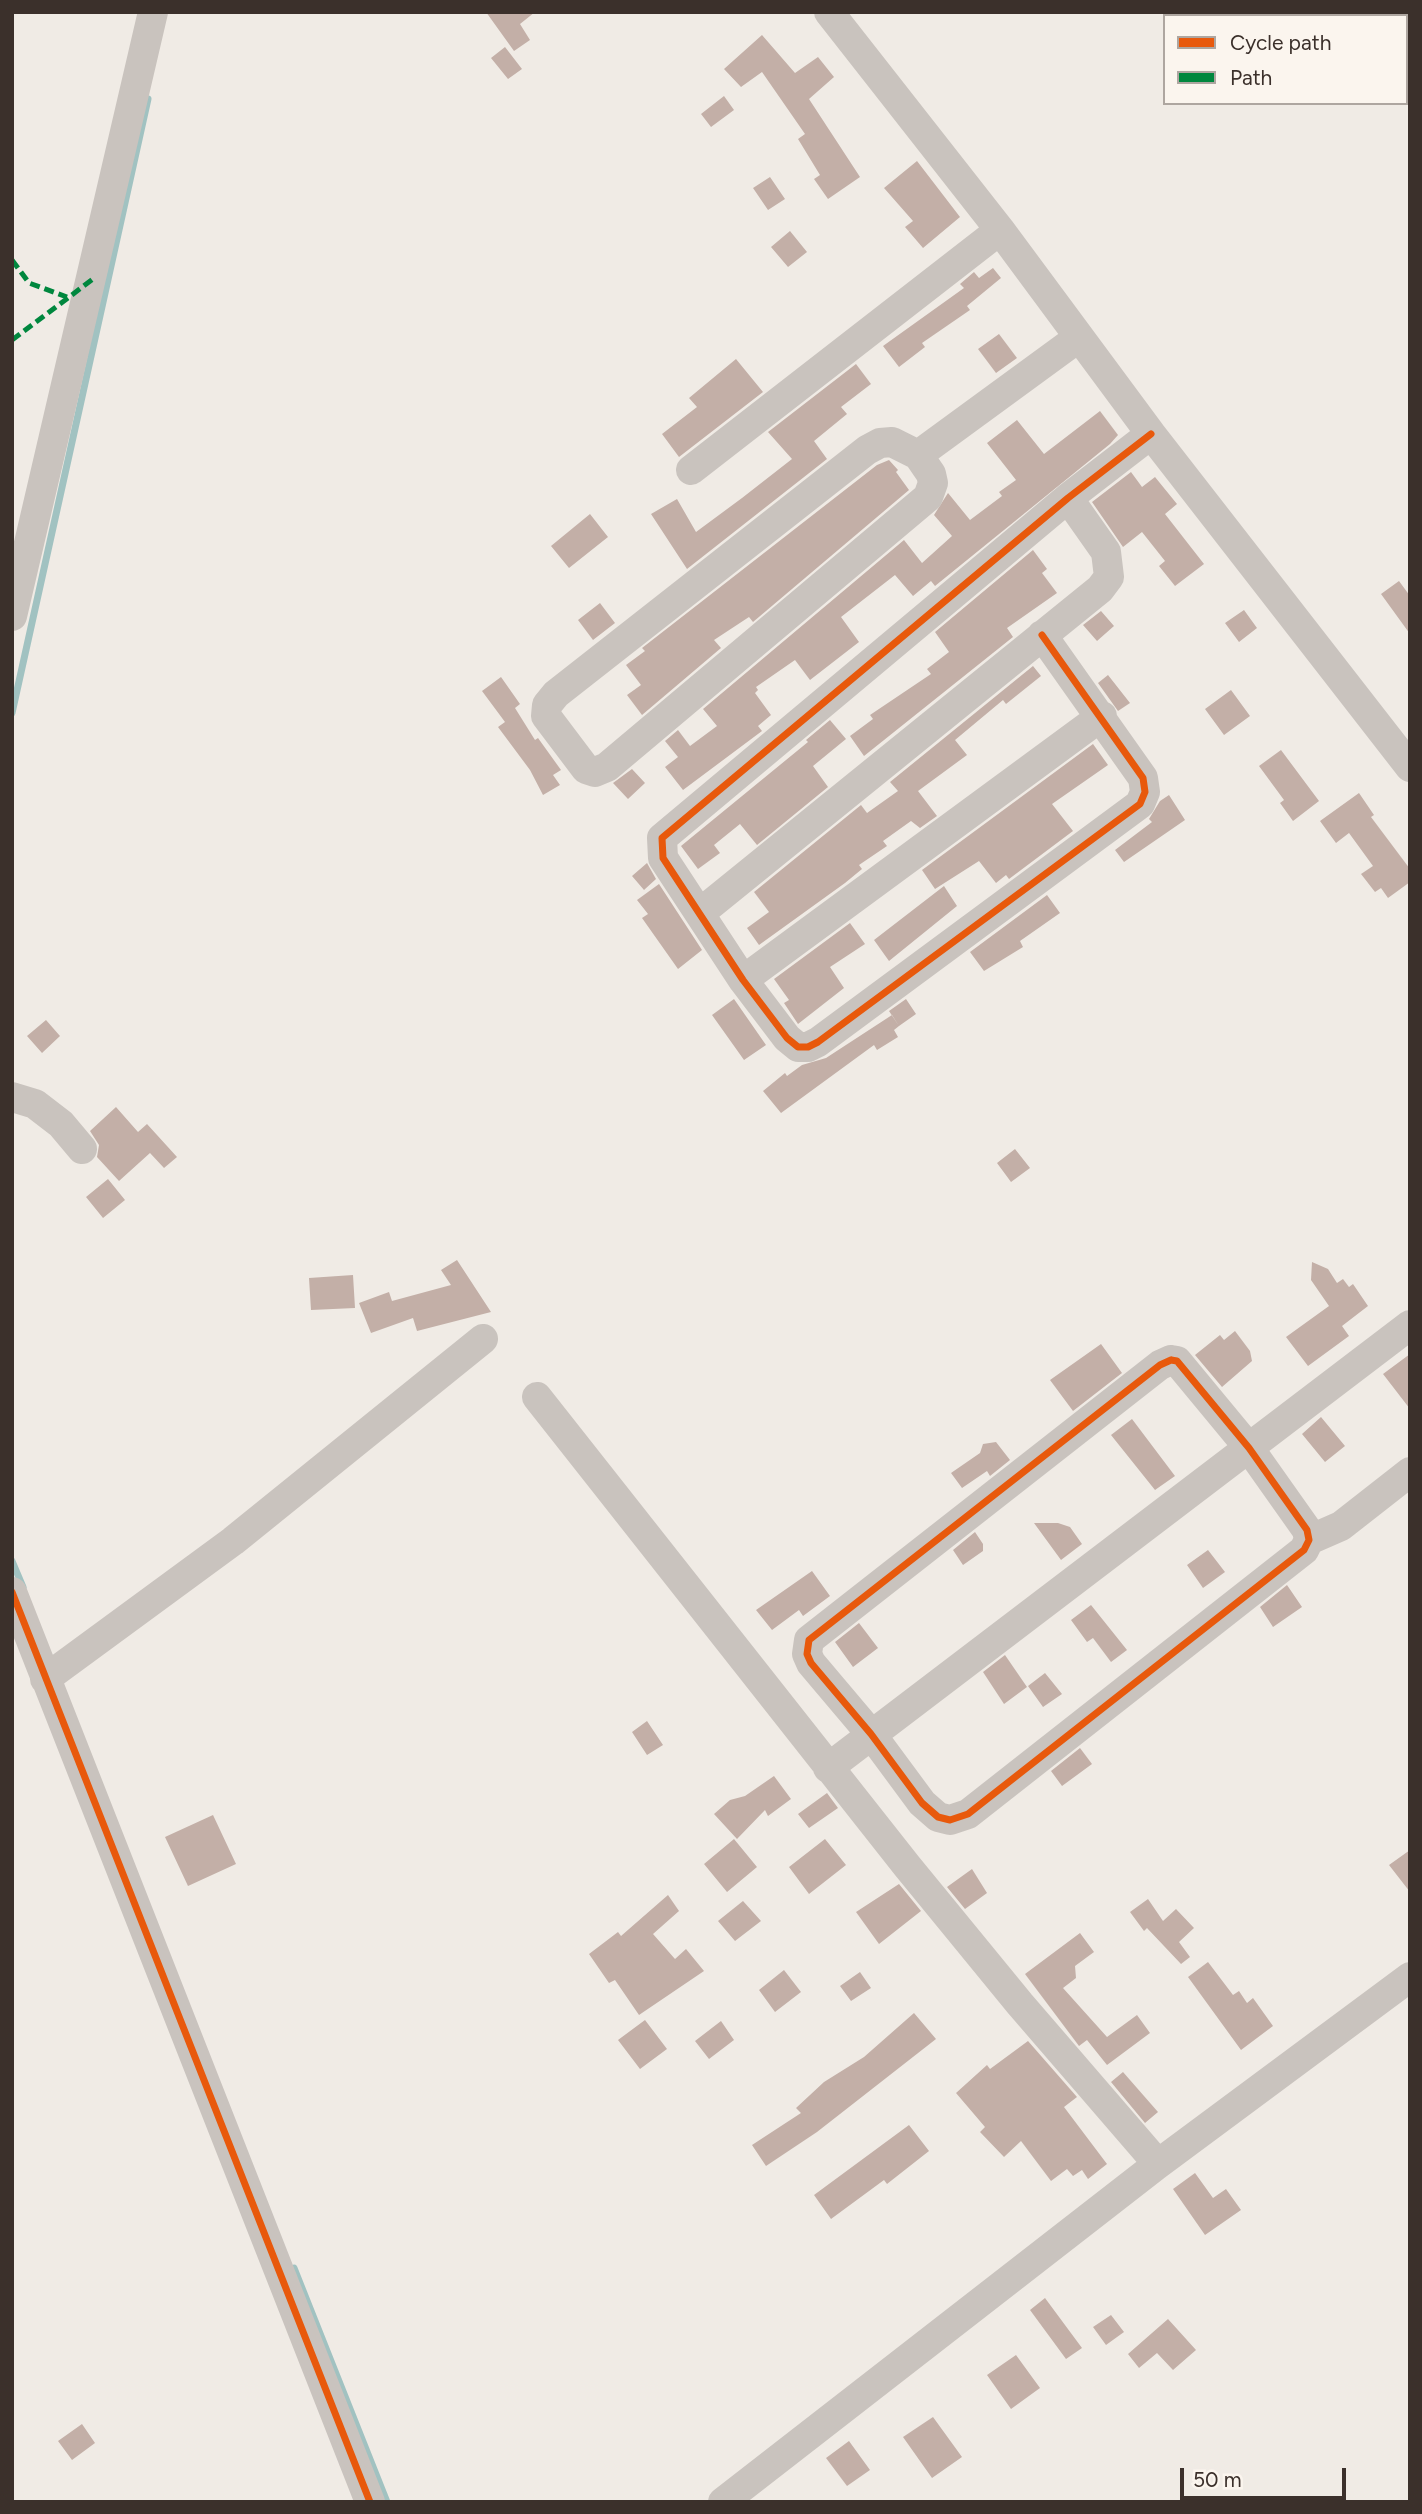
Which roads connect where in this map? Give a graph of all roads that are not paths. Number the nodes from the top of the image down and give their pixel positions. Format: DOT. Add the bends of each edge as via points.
graph roads {
  1 [pos="153,12"];
  2 [pos="829,12"];
  3 [pos="1000,230"];
  4 [pos="1079,338"];
  5 [pos="1151,434"];
  6 [pos="918,455"];
  7 [pos="691,470"];
  8 [pos="1068,498"];
  9 [pos="12,616"];
  10 [pos="1042,635"];
  11 [pos="1102,716"];
  12 [pos="1410,767"];
  13 [pos="700,912"];
  14 [pos="743,980"];
  15 [pos="12,1097"];
  16 [pos="82,1149"];
  17 [pos="1410,1325"];
  18 [pos="482,1339"];
  19 [pos="537,1397"];
  20 [pos="1249,1448"];
  21 [pos="1410,1472"];
  22 [pos="1309,1540"];
  23 [pos="12,1592"];
  24 [pos="45,1679"];
  25 [pos="871,1734"];
  26 [pos="828,1768"];
  27 [pos="1410,1977"];
  28 [pos="1158,2164"];
  29 [pos="370,2502"];
  30 [pos="723,2502"];
  1 -- 9 [label="street"];
  2 -- 3 [label="street"];
  3 -- 4 [label="street"];
  3 -- 7 [label="street"];
  4 -- 5 [label="street"];
  4 -- 6 [label="street"];
  5 -- 8 [label="street"];
  5 -- 12 [label="street"];
  6 -- 6 [label="street" via="892,442 867,450 556,694 547,705 546,716 586,769 595,772 607,767 928,497 931,474"];
  8 -- 10 [label="street" via="1106,552 1109,577"];
  8 -- 13 [label="street" via="662,838 663,858"];
  10 -- 11 [label="street"];
  10 -- 13 [label="street"];
  11 -- 14 [label="street"];
  11 -- 14 [label="street" via="1143,778 1140,804 818,1042 798,1047 787,1038"];
  13 -- 14 [label="street"];
  15 -- 16 [label="street" via="35,1104"];
  17 -- 20 [label="street"];
  18 -- 24 [label="street" via="233,1541"];
  19 -- 26 [label="street"];
  20 -- 22 [label="street" via="1307,1530"];
  20 -- 25 [label="street"];
  20 -- 25 [label="street" via="1177,1362 1160,1365 809,1640 811,1663"];
  21 -- 22 [label="street" via="1340,1526"];
  22 -- 25 [label="street" via="1297,1558 968,1814 950,1820 922,1803"];
  23 -- 24 [label="street"];
  24 -- 29 [label="street"];
  25 -- 26 [label="street"];
  26 -- 28 [label="street" via="1020,2004"];
  27 -- 28 [label="street"];
  28 -- 30 [label="street"];
}
